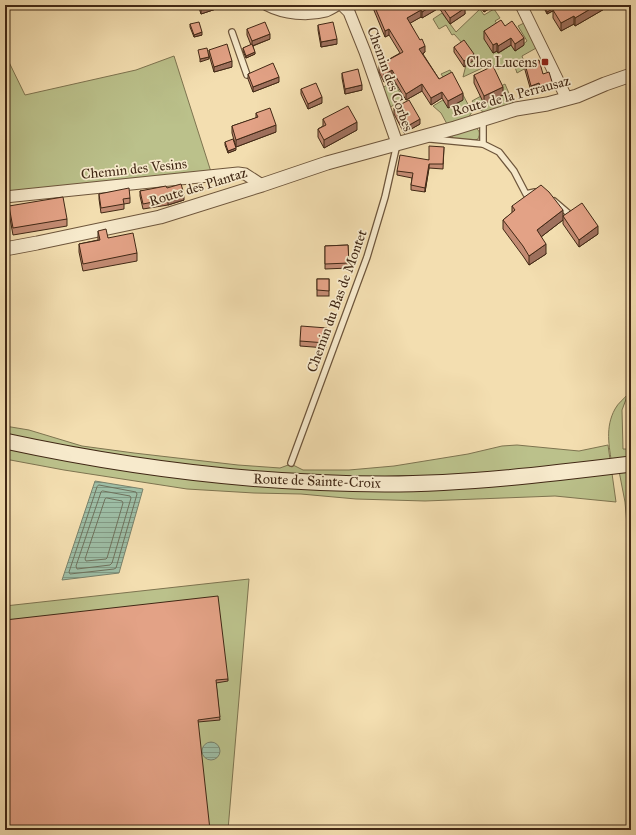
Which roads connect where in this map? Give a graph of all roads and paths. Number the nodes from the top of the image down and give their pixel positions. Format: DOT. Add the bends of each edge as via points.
graph roads {
  1 [pos="267,5"];
  2 [pos="337,5"];
  3 [pos="342,5"];
  4 [pos="524,10"];
  5 [pos="232,32"];
  6 [pos="247,75"];
  7 [pos="631,75"];
  8 [pos="567,99"];
  9 [pos="483,120"];
  10 [pos="419,137"];
  11 [pos="398,143"];
  12 [pos="483,144"];
  13 [pos="262,185"];
  14 [pos="542,190"];
  15 [pos="548,195"];
  16 [pos="5,197"];
  17 [pos="568,213"];
  18 [pos="5,249"];
  19 [pos="5,441"];
  20 [pos="291,463"];
  21 [pos="631,464"];
  1 -- 2 [label="street" via="274,9 302,14 326,11"];
  3 -- 11 [label="street, Chemin des Corbes" via="349,12"];
  4 -- 8 [label="street"];
  5 -- 6 [label="lane"];
  7 -- 8 [label="street, Route de la Perrausaz"];
  8 -- 9 [label="street, Route de la Perrausaz" via="516,109"];
  9 -- 10 [label="street, Route de la Perrausaz"];
  9 -- 12 [label="lane"];
  10 -- 11 [label="street, Route de la Perrausaz"];
  10 -- 12 [label="lane"];
  11 -- 13 [label="street, Route des Plantaz"];
  11 -- 20 [label="lane, Chemin du Bas de Montet" via="367,257"];
  12 -- 14 [label="lane" via="499,152 514,171 526,194"];
  13 -- 16 [label="street, Chemin des Vesins" via="245,174 238,174"];
  13 -- 18 [label="street, Route des Plantaz" via="160,217"];
  15 -- 17 [label="lane"];
  19 -- 21 [label="main road, Route de Sainte-Croix" via="182,472 330,484 462,482"];
}
